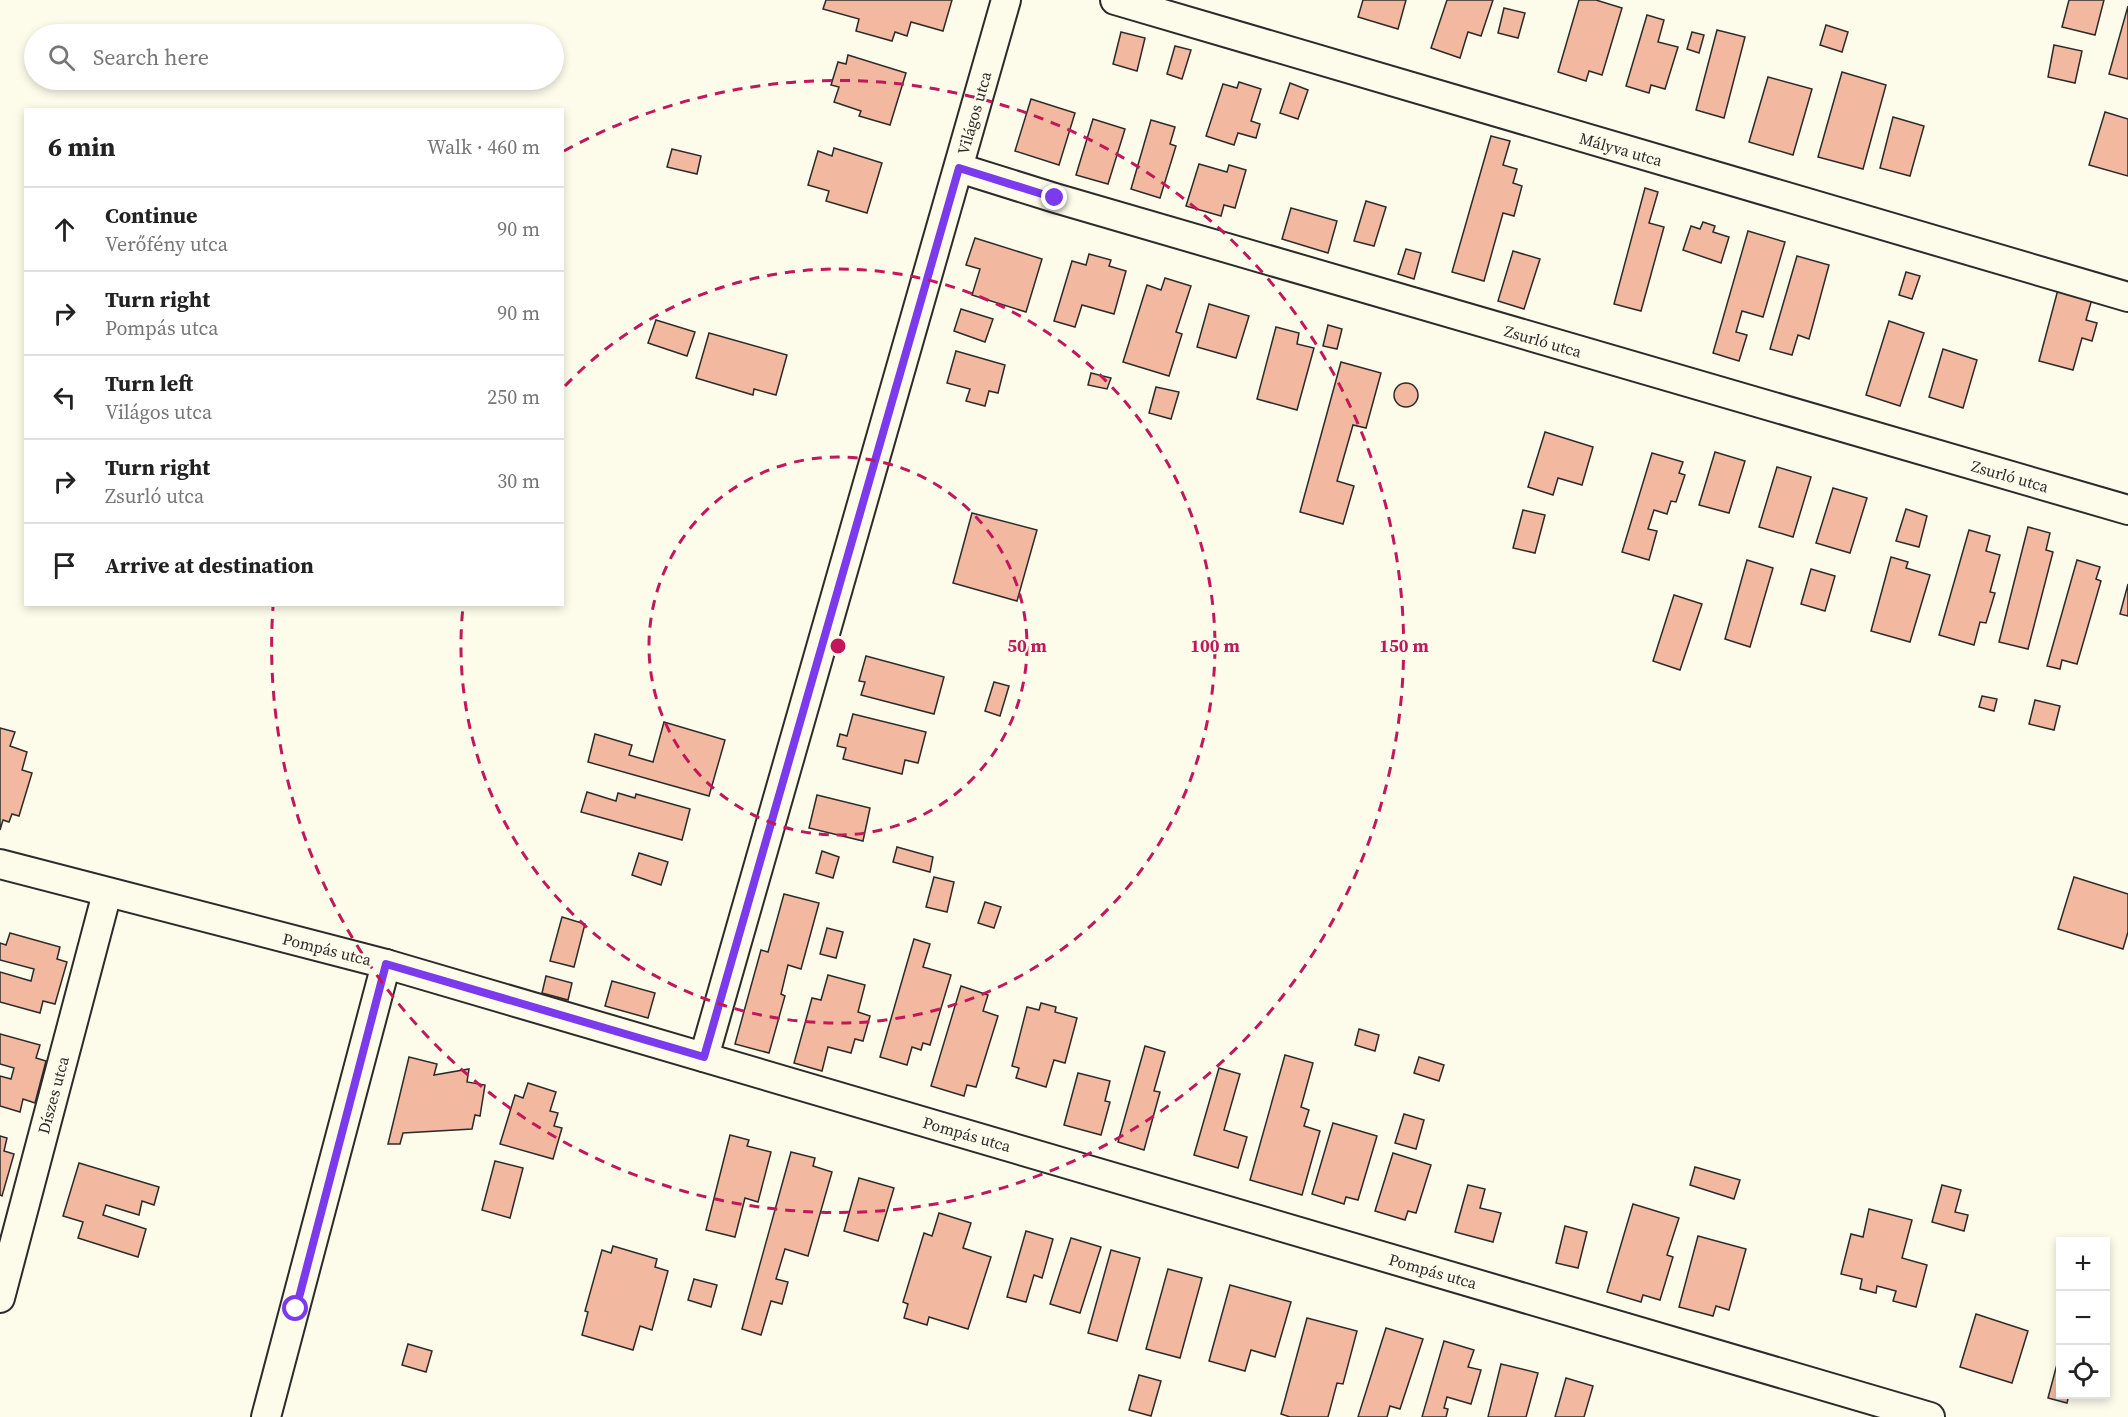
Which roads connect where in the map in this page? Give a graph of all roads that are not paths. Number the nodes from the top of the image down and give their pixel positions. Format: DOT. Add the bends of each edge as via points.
graph roads {
  1 [pos="1006,0"];
  2 [pos="1115,0"];
  3 [pos="959,168"];
  4 [pos="2128,297"];
  5 [pos="2128,510"];
  6 [pos="0,864"];
  7 [pos="107,893"];
  8 [pos="386,964"];
  9 [pos="704,1057"];
  10 [pos="0,1298"];
  11 [pos="266,1417"];
  12 [pos="1930,1417"];
  1 -- 3 [label="street, Világos utca"];
  2 -- 4 [label="street, Mályva utca"];
  3 -- 5 [label="street, Zsurló utca"];
  3 -- 9 [label="street, Világos utca"];
  6 -- 7 [label="street, Pompás utca"];
  7 -- 8 [label="street, Pompás utca"];
  7 -- 10 [label="street, Díszes utca"];
  8 -- 9 [label="street, Pompás utca"];
  8 -- 11 [label="street"];
  9 -- 12 [label="street, Pompás utca"];
}
